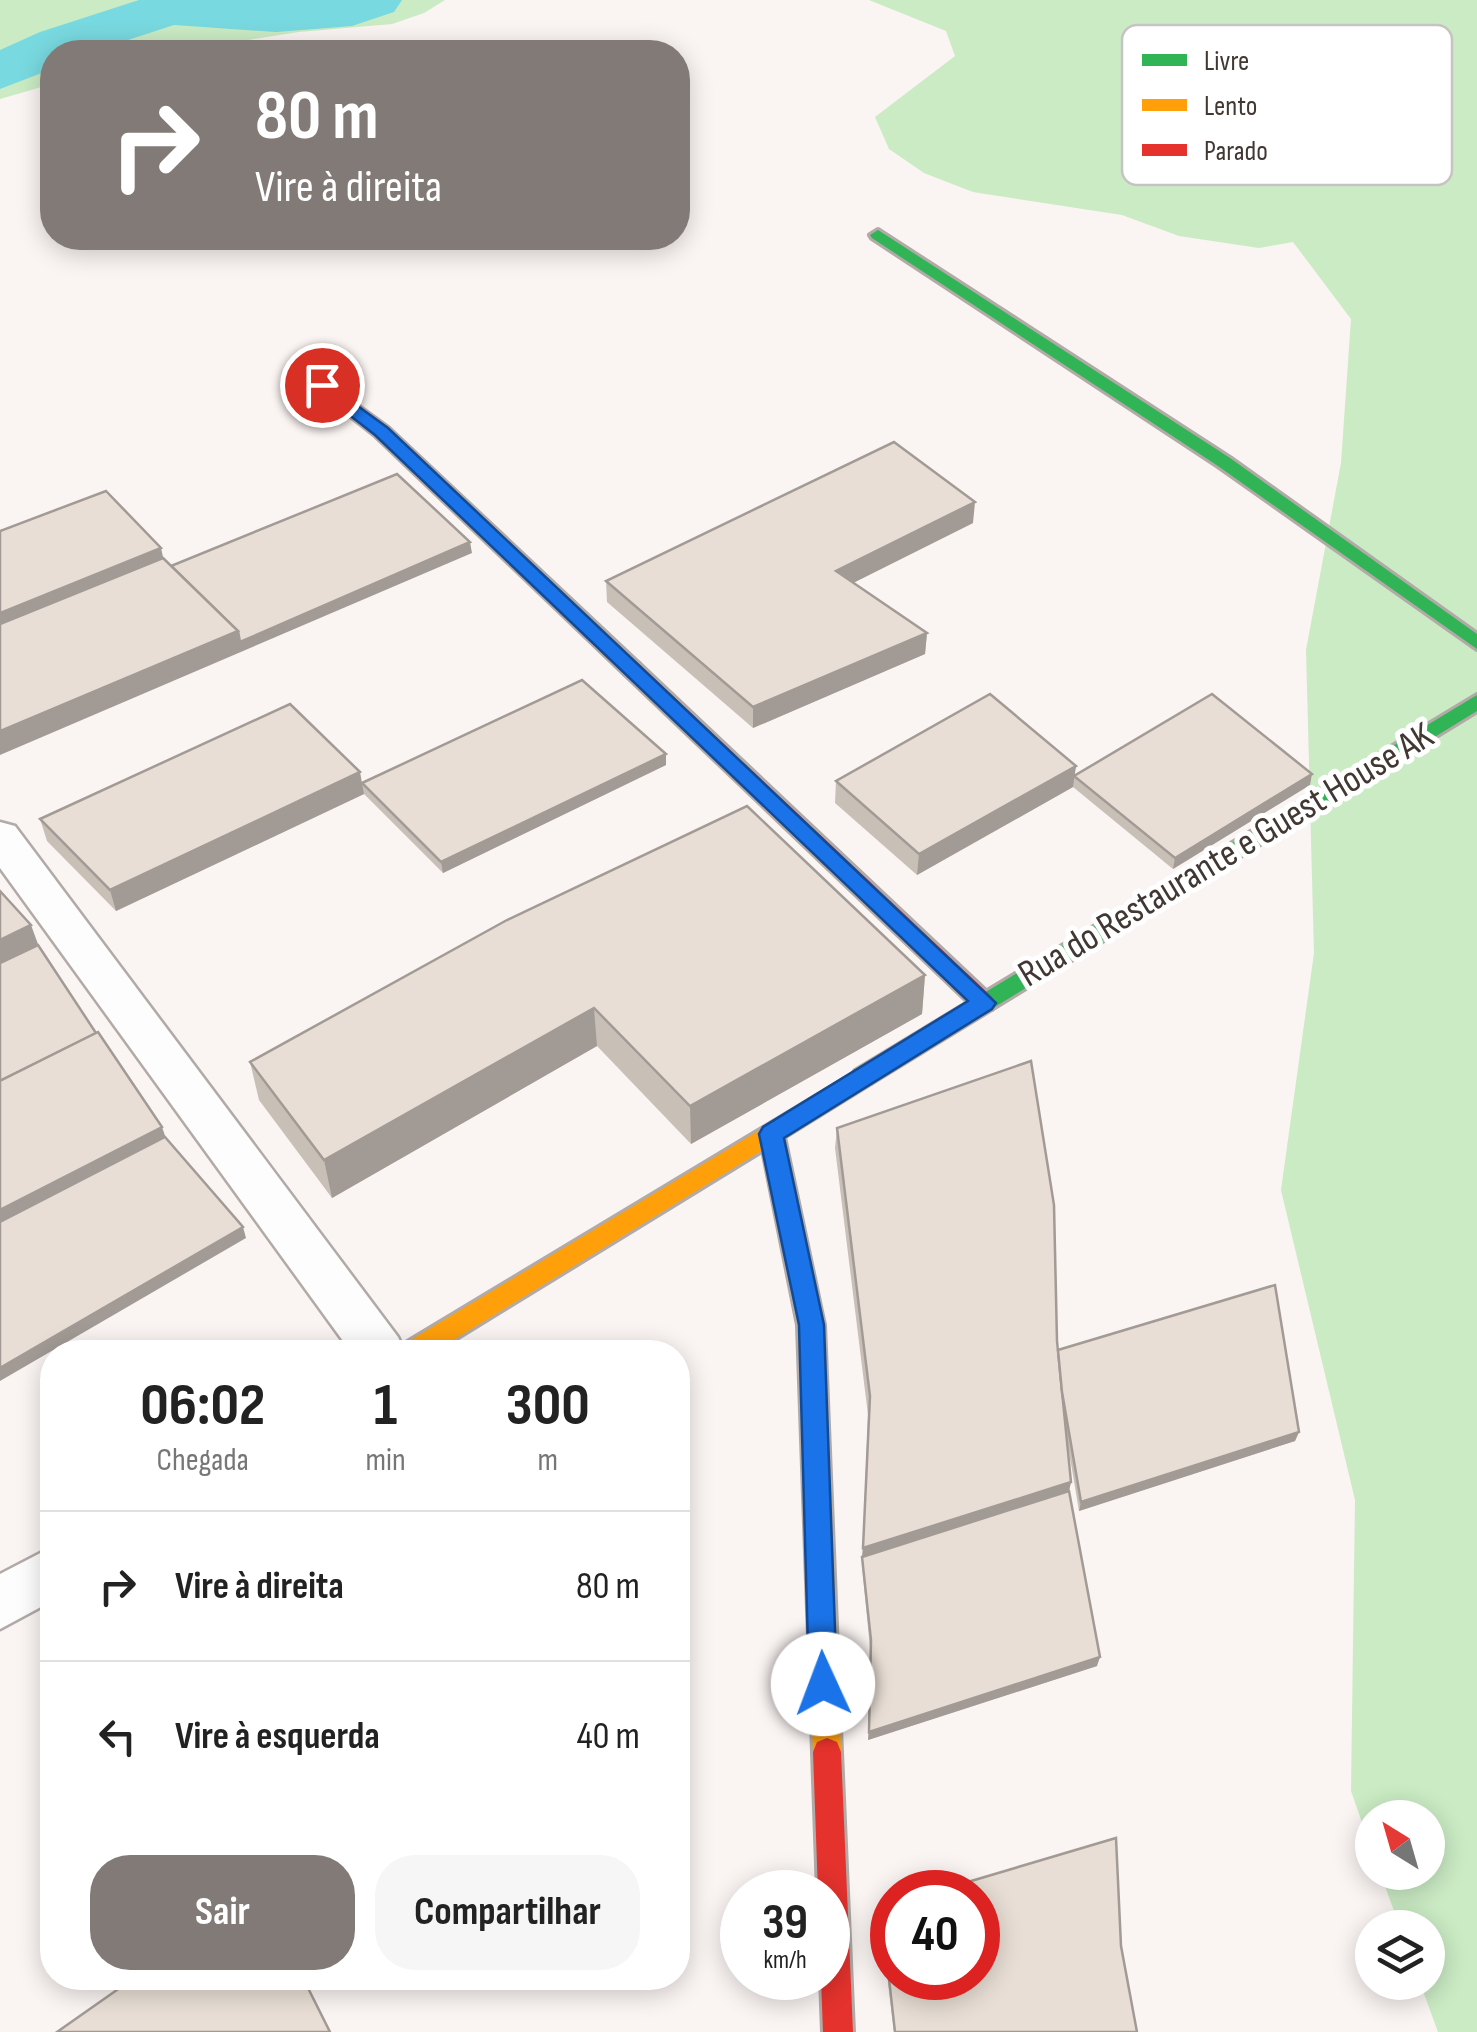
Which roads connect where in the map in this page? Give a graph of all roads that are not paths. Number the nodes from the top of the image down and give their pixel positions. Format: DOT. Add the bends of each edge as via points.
graph roads {
  1 [pos="878,234"];
  2 [pos="322,385"];
  3 [pos="1477,644"];
  4 [pos="1477,702"];
  5 [pos="0,838"];
  6 [pos="984,1003"];
  7 [pos="771,1134"];
  8 [pos="371,1340"];
  9 [pos="432,1340"];
  10 [pos="40,1579"];
  11 [pos="0,1604"];
  12 [pos="838,2032"];
  1 -- 3 [label="street" via="1224,462"];
  2 -- 6 [label="street" via="382,432"];
  4 -- 6 [label="street, Rua do Restaurante e Guest House AK"];
  5 -- 8 [label="street"];
  6 -- 7 [label="street, Rua do Restaurante e Guest House AK"];
  7 -- 9 [label="street, Rua do Restaurante e Guest House AK"];
  7 -- 12 [label="street" via="811,1325"];
  10 -- 11 [label="street"];
}
